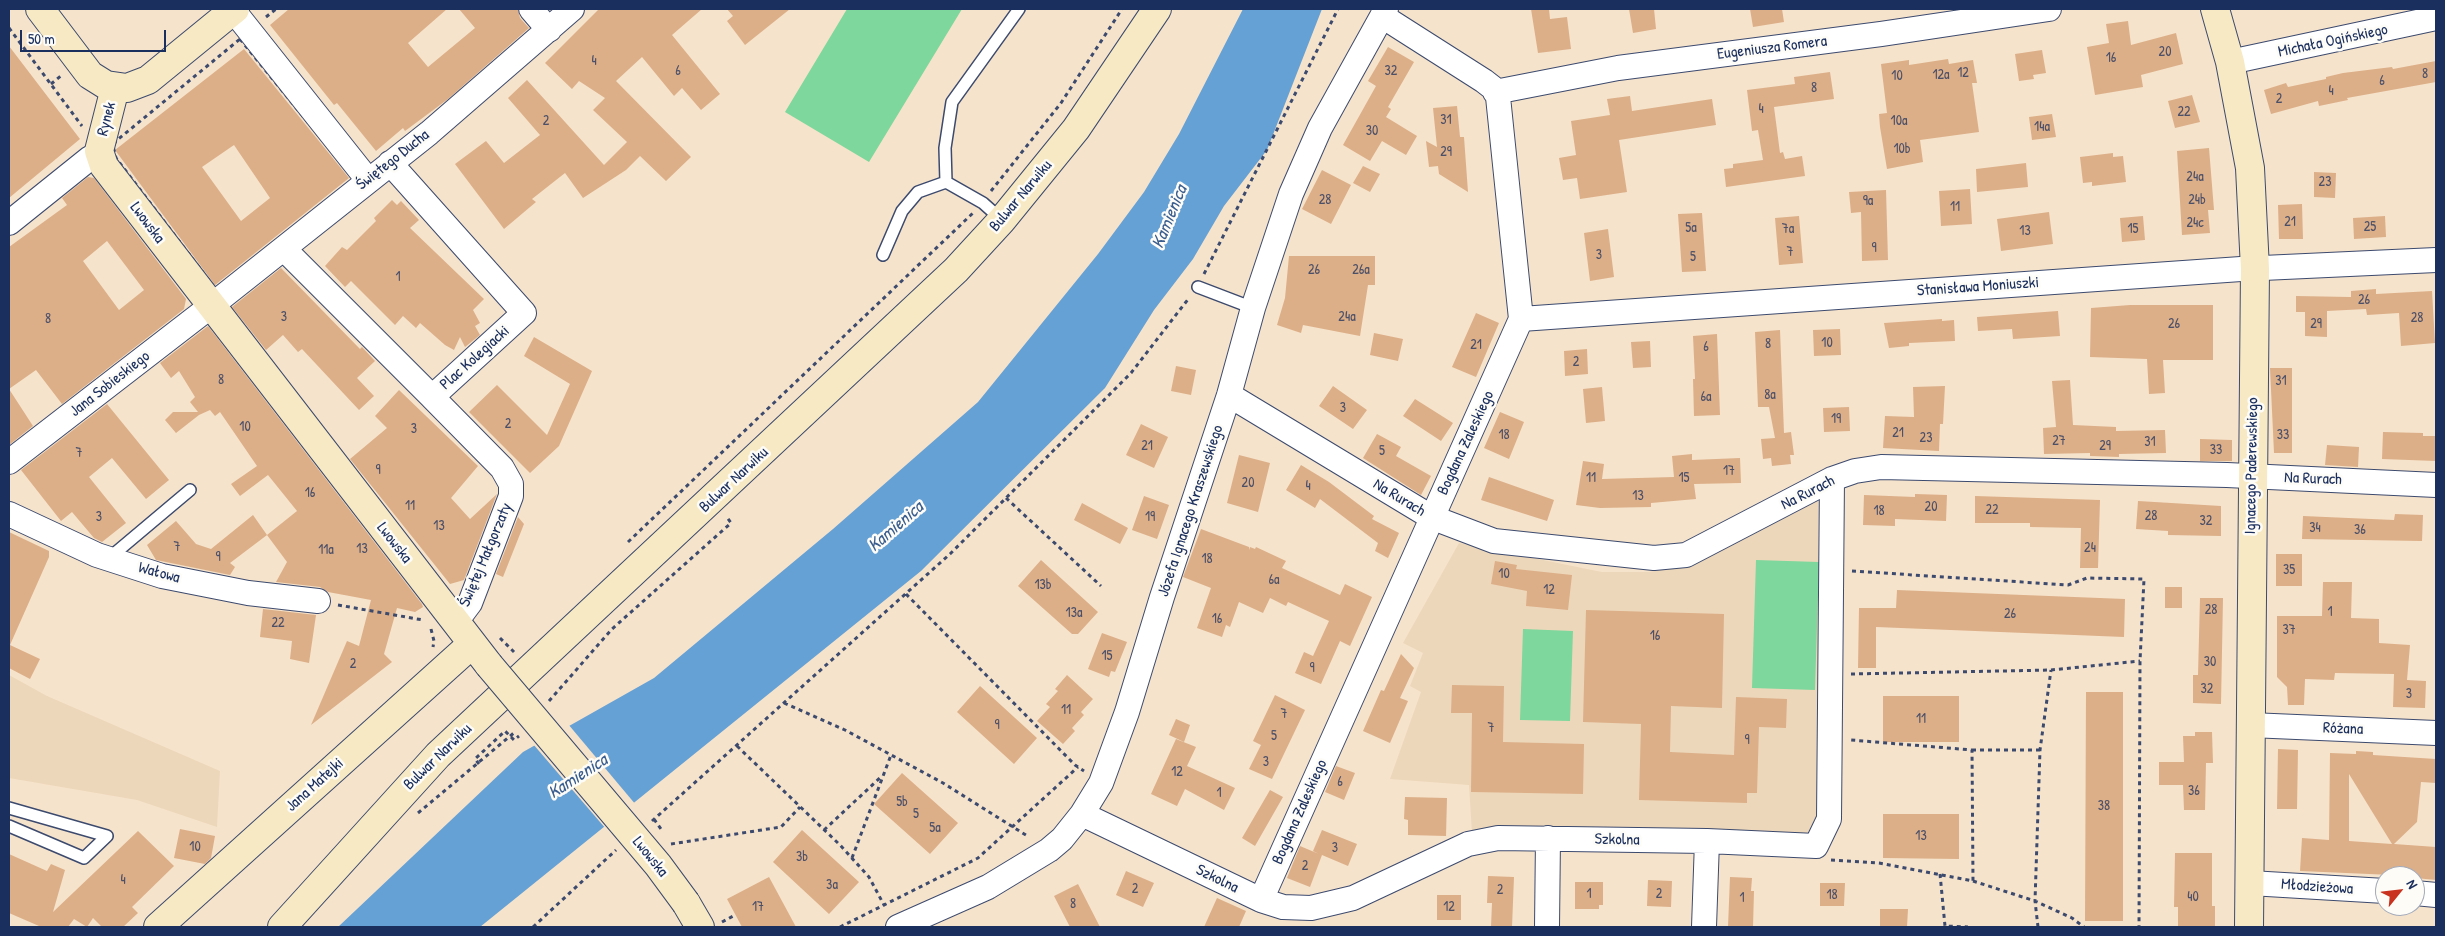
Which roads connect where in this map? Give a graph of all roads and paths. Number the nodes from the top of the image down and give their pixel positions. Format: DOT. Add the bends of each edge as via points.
graph roads {
  1 [pos="40,9"];
  2 [pos="234,9"];
  3 [pos="276,9"];
  4 [pos="531,9"];
  5 [pos="572,9"];
  6 [pos="1019,9"];
  7 [pos="1122,9"];
  8 [pos="1157,9"];
  9 [pos="1338,9"];
  10 [pos="2049,9"];
  11 [pos="2215,9"];
  12 [pos="1384,12"];
  13 [pos="2436,18"];
  14 [pos="261,21"];
  15 [pos="9,28"];
  16 [pos="549,30"];
  17 [pos="240,39"];
  18 [pos="2230,62"];
  19 [pos="115,88"];
  20 [pos="1495,92"];
  21 [pos="94,154"];
  22 [pos="390,163"];
  23 [pos="121,165"];
  24 [pos="368,180"];
  25 [pos="946,182"];
  26 [pos="993,212"];
  27 [pos="9,223"];
  28 [pos="284,249"];
  29 [pos="883,255"];
  30 [pos="2436,260"];
  31 [pos="2255,269"];
  32 [pos="1198,287"];
  33 [pos="211,306"];
  34 [pos="1253,308"];
  35 [pos="1521,319"];
  36 [pos="1229,395"];
  37 [pos="432,397"];
  38 [pos="9,462"];
  39 [pos="2252,477"];
  40 [pos="1832,479"];
  41 [pos="693,480"];
  42 [pos="2436,485"];
  43 [pos="190,490"];
  44 [pos="1006,498"];
  45 [pos="712,501"];
  46 [pos="9,514"];
  47 [pos="1431,517"];
  48 [pos="108,559"];
  49 [pos="1831,570"];
  50 [pos="1101,586"];
  51 [pos="906,594"];
  52 [pos="318,601"];
  53 [pos="420,619"];
  54 [pos="455,623"];
  55 [pos="484,639"];
  56 [pos="520,646"];
  57 [pos="2140,662"];
  58 [pos="2051,670"];
  59 [pos="1830,674"];
  60 [pos="784,703"];
  61 [pos="546,704"];
  62 [pos="2250,725"];
  63 [pos="1829,733"];
  64 [pos="2436,733"];
  65 [pos="737,746"];
  66 [pos="1972,750"];
  67 [pos="2040,750"];
  68 [pos="891,755"];
  69 [pos="479,764"];
  70 [pos="1078,767"];
  71 [pos="884,775"];
  72 [pos="1101,783"];
  73 [pos="429,805"];
  74 [pos="800,807"];
  75 [pos="9,808"];
  76 [pos="1082,814"];
  77 [pos="647,825"];
  78 [pos="9,826"];
  79 [pos="1012,827"];
  80 [pos="824,830"];
  81 [pos="1548,838"];
  82 [pos="1707,841"];
  83 [pos="670,844"];
  84 [pos="616,849"];
  85 [pos="1049,850"];
  86 [pos="852,858"];
  87 [pos="1821,859"];
  88 [pos="1940,874"];
  89 [pos="1973,881"];
  90 [pos="2250,883"];
  91 [pos="2375,890"];
  92 [pos="1261,900"];
  93 [pos="2035,901"];
  94 [pos="884,905"];
  95 [pos="735,914"];
  96 [pos="708,926"];
  97 [pos="158,927"];
  98 [pos="282,927"];
  99 [pos="533,927"];
  100 [pos="840,927"];
  101 [pos="898,927"];
  102 [pos="1547,927"];
  103 [pos="1704,927"];
  104 [pos="1968,927"];
  105 [pos="2038,927"];
  106 [pos="2084,927"];
  107 [pos="2139,927"];
  108 [pos="2249,927"];
  1 -- 19 [label="street, Rynek" via="90,75"];
  2 -- 19 [label="street, Rynek" via="148,80 126,88"];
  2 -- 24 [label="street"];
  3 -- 14 [label="path"];
  4 -- 16 [label="street"];
  5 -- 16 [label="street, Świętego Ducha"];
  6 -- 25 [label="lane" via="952,102 944,148"];
  7 -- 26 [label="path" via="1061,103 1003,174"];
  8 -- 26 [label="street, Bulwar Narwiku" via="1076,129"];
  9 -- 32 [label="path"];
  10 -- 20 [label="street, Eugeniusza Romera" via="1618,68"];
  11 -- 18 [label="street, Ignacego Paderewskiego"];
  12 -- 20 [label="street"];
  12 -- 34 [label="street, Józefa Ignacego Kraszewskiego" via="1320,128 1290,194"];
  13 -- 18 [label="street, Michała Ogińskiego"];
  15 -- 21 [label="path" via="84,128"];
  16 -- 22 [label="street, Świętego Ducha"];
  17 -- 23 [label="path" via="116,141 113,153"];
  18 -- 31 [label="street, Ignacego Paderewskiego" via="2250,168"];
  19 -- 21 [label="street, Rynek"];
  20 -- 35 [label="street" via="1498,96"];
  21 -- 27 [label="street"];
  21 -- 33 [label="street, Lwowska"];
  22 -- 24 [label="street, Świętego Ducha"];
  22 -- 37 [label="street, Plac Kolegiacki" via="524,312"];
  24 -- 28 [label="street, Świętego Ducha"];
  25 -- 26 [label="lane"];
  25 -- 29 [label="lane" via="918,192 902,211"];
  26 -- 45 [label="street, Bulwar Narwiku" via="956,270"];
  28 -- 33 [label="street, Świętego Ducha"];
  28 -- 37 [label="street, Plac Kolegiacki"];
  30 -- 31 [label="street, Stanisława Moniuszki"];
  31 -- 35 [label="street, Stanisława Moniuszki"];
  31 -- 39 [label="street, Ignacego Paderewskiego"];
  32 -- 34 [label="lane"];
  32 -- 44 [label="path" via="1131,373"];
  33 -- 38 [label="street, Jana Sobieskiego"];
  33 -- 54 [label="street, Lwowska"];
  34 -- 36 [label="street, Józefa Ignacego Kraszewskiego"];
  35 -- 47 [label="street, Bogdana Zaleskiego"];
  36 -- 47 [label="street, Na Rurach"];
  36 -- 72 [label="street, Józefa Ignacego Kraszewskiego" via="1162,596 1128,712"];
  37 -- 54 [label="street, Świętej Małgorzaty" via="502,468 511,484 511,496 470,603"];
  39 -- 40 [label="street, Na Rurach" via="1881,467"];
  39 -- 42 [label="street, Na Rurach"];
  39 -- 62 [label="street, Ignacego Paderewskiego"];
  40 -- 47 [label="street, Na Rurach" via="1686,555 1654,558 1494,541"];
  40 -- 49 [label="street, Szkolna"];
  41 -- 45 [label="path"];
  43 -- 48 [label="lane"];
  44 -- 50 [label="path"];
  44 -- 51 [label="path"];
  45 -- 61 [label="path" via="731,522 612,629"];
  45 -- 98 [label="street, Bulwar Narwiku" via="438,755"];
  46 -- 48 [label="street, Wałowa"];
  47 -- 92 [label="street, Bogdana Zaleskiego"];
  48 -- 52 [label="street, Wałowa" via="162,576 210,586"];
  49 -- 57 [label="path" via="2068,584 2087,578 2144,580"];
  49 -- 59 [label="street, Szkolna"];
  51 -- 60 [label="path"];
  51 -- 70 [label="path"];
  52 -- 53 [label="path"];
  54 -- 55 [label="street, Lwowska"];
  55 -- 56 [label="path" via="513,652"];
  55 -- 96 [label="street, Lwowska, bridge" via="489,665"];
  55 -- 97 [label="street, Jana Matejki"];
  57 -- 58 [label="path"];
  57 -- 107 [label="path"];
  58 -- 59 [label="path"];
  58 -- 67 [label="path"];
  59 -- 63 [label="street, Szkolna"];
  60 -- 65 [label="path"];
  60 -- 68 [label="path"];
  62 -- 64 [label="street, Różana"];
  62 -- 90 [label="street, Ignacego Paderewskiego"];
  63 -- 66 [label="path" via="1859,742"];
  63 -- 82 [label="street, Szkolna" via="1828,819 1816,846"];
  65 -- 74 [label="path"];
  65 -- 77 [label="path"];
  66 -- 67 [label="path"];
  66 -- 89 [label="path"];
  67 -- 93 [label="path"];
  68 -- 71 [label="path"];
  68 -- 79 [label="path"];
  69 -- 69 [label="path" via="475,759 505,731 510,736"];
  69 -- 73 [label="path"];
  70 -- 72 [label="path"];
  70 -- 79 [label="path"];
  71 -- 80 [label="path"];
  71 -- 86 [label="path"];
  72 -- 76 [label="street, Józefa Ignacego Kraszewskiego"];
  74 -- 80 [label="path"];
  74 -- 83 [label="path" via="781,827"];
  75 -- 78 [label="lane" via="107,836 84,858"];
  76 -- 85 [label="street, Józefa Ignacego Kraszewskiego"];
  76 -- 92 [label="street, Szkolna"];
  79 -- 85 [label="path"];
  79 -- 94 [label="path" via="978,858"];
  80 -- 86 [label="path"];
  81 -- 82 [label="street, Szkolna"];
  81 -- 92 [label="street, Szkolna" via="1498,838 1468,844 1336,904 1311,908 1282,907"];
  81 -- 102 [label="street"];
  82 -- 103 [label="street"];
  84 -- 99 [label="path"];
  85 -- 101 [label="street, Józefa Ignacego Kraszewskiego" via="988,887"];
  86 -- 94 [label="path" via="869,877"];
  87 -- 88 [label="path" via="1879,863"];
  88 -- 89 [label="path"];
  88 -- 104 [label="path" via="1945,926"];
  89 -- 93 [label="path"];
  90 -- 91 [label="street, Młodzieżowa"];
  90 -- 108 [label="street, Ignacego Paderewskiego"];
  93 -- 105 [label="path"];
  93 -- 106 [label="path"];
  94 -- 100 [label="path"];
  95 -- 96 [label="path"];
}
